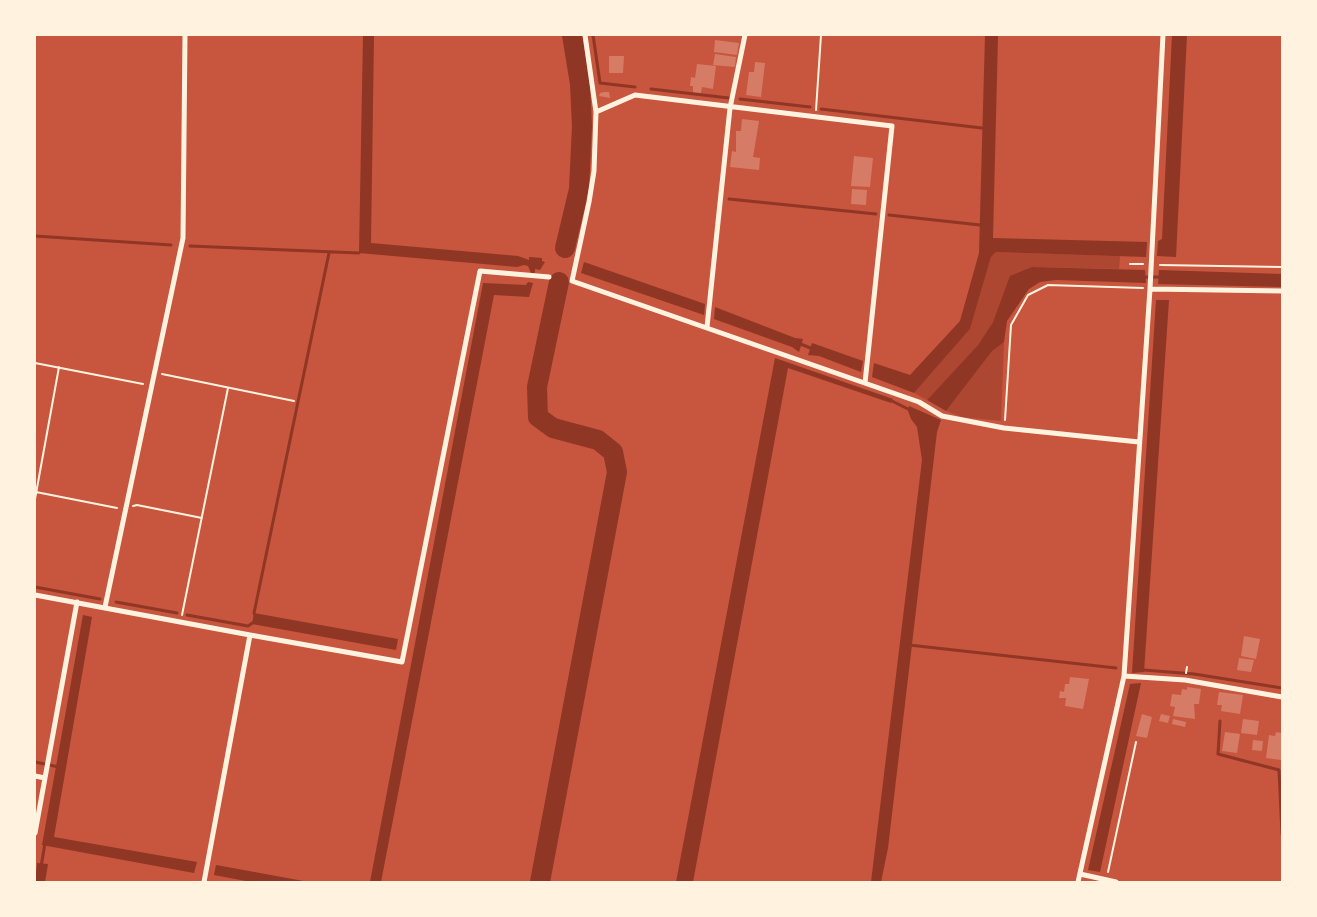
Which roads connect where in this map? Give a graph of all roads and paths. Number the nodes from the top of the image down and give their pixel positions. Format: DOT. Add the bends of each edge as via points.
graph roads {
  1 [pos="185,35"];
  2 [pos="585,35"];
  3 [pos="745,35"];
  4 [pos="821,35"];
  5 [pos="1163,35"];
  6 [pos="730,108"];
  7 [pos="596,112"];
  8 [pos="815,117"];
  9 [pos="1130,264"];
  10 [pos="1151,265"];
  11 [pos="1282,267"];
  12 [pos="549,277"];
  13 [pos="1150,289"];
  14 [pos="1282,291"];
  15 [pos="708,327"];
  16 [pos="35,363"];
  17 [pos="59,367"];
  18 [pos="154,372"];
  19 [pos="865,383"];
  20 [pos="152,385"];
  21 [pos="228,388"];
  22 [pos="294,401"];
  23 [pos="1004,428"];
  24 [pos="1139,442"];
  25 [pos="35,499"];
  26 [pos="35,595"];
  27 [pos="76,602"];
  28 [pos="105,607"];
  29 [pos="181,622"];
  30 [pos="250,635"];
  31 [pos="1124,676"];
  32 [pos="1282,696"];
  33 [pos="1136,742"];
  34 [pos="35,776"];
  35 [pos="44,778"];
  36 [pos="35,833"];
  37 [pos="1080,874"];
  38 [pos="1106,880"];
  39 [pos="204,882"];
  40 [pos="1078,882"];
  41 [pos="1116,882"];
  1 -- 18 [label="street" via="183,238"];
  2 -- 7 [label="street"];
  3 -- 6 [label="street"];
  4 -- 8 [label="path"];
  5 -- 10 [label="street"];
  6 -- 7 [label="street" via="634,95"];
  6 -- 8 [label="street"];
  6 -- 15 [label="street"];
  7 -- 15 [label="street" via="590,202 572,281"];
  8 -- 19 [label="street" via="892,126"];
  9 -- 10 [label="path"];
  10 -- 11 [label="path"];
  10 -- 13 [label="street"];
  12 -- 30 [label="street" via="480,271 402,662"];
  13 -- 14 [label="street"];
  13 -- 23 [label="path" via="1048,285 1028,295 1011,325"];
  13 -- 24 [label="street"];
  15 -- 19 [label="street"];
  16 -- 17 [label="path"];
  17 -- 20 [label="path"];
  17 -- 25 [label="path"];
  18 -- 20 [label="street"];
  18 -- 21 [label="path"];
  19 -- 23 [label="street" via="919,402 942,416"];
  20 -- 28 [label="street"];
  21 -- 22 [label="path"];
  21 -- 29 [label="path"];
  23 -- 24 [label="street"];
  24 -- 31 [label="street"];
  26 -- 27 [label="street"];
  27 -- 28 [label="street"];
  27 -- 35 [label="street"];
  28 -- 29 [label="street"];
  29 -- 30 [label="street"];
  30 -- 39 [label="street"];
  31 -- 32 [label="street" via="1186,680"];
  31 -- 37 [label="street"];
  33 -- 38 [label="path"];
  34 -- 35 [label="street"];
  35 -- 36 [label="street"];
  37 -- 38 [label="street"];
  37 -- 40 [label="street"];
  38 -- 41 [label="street"];
}
